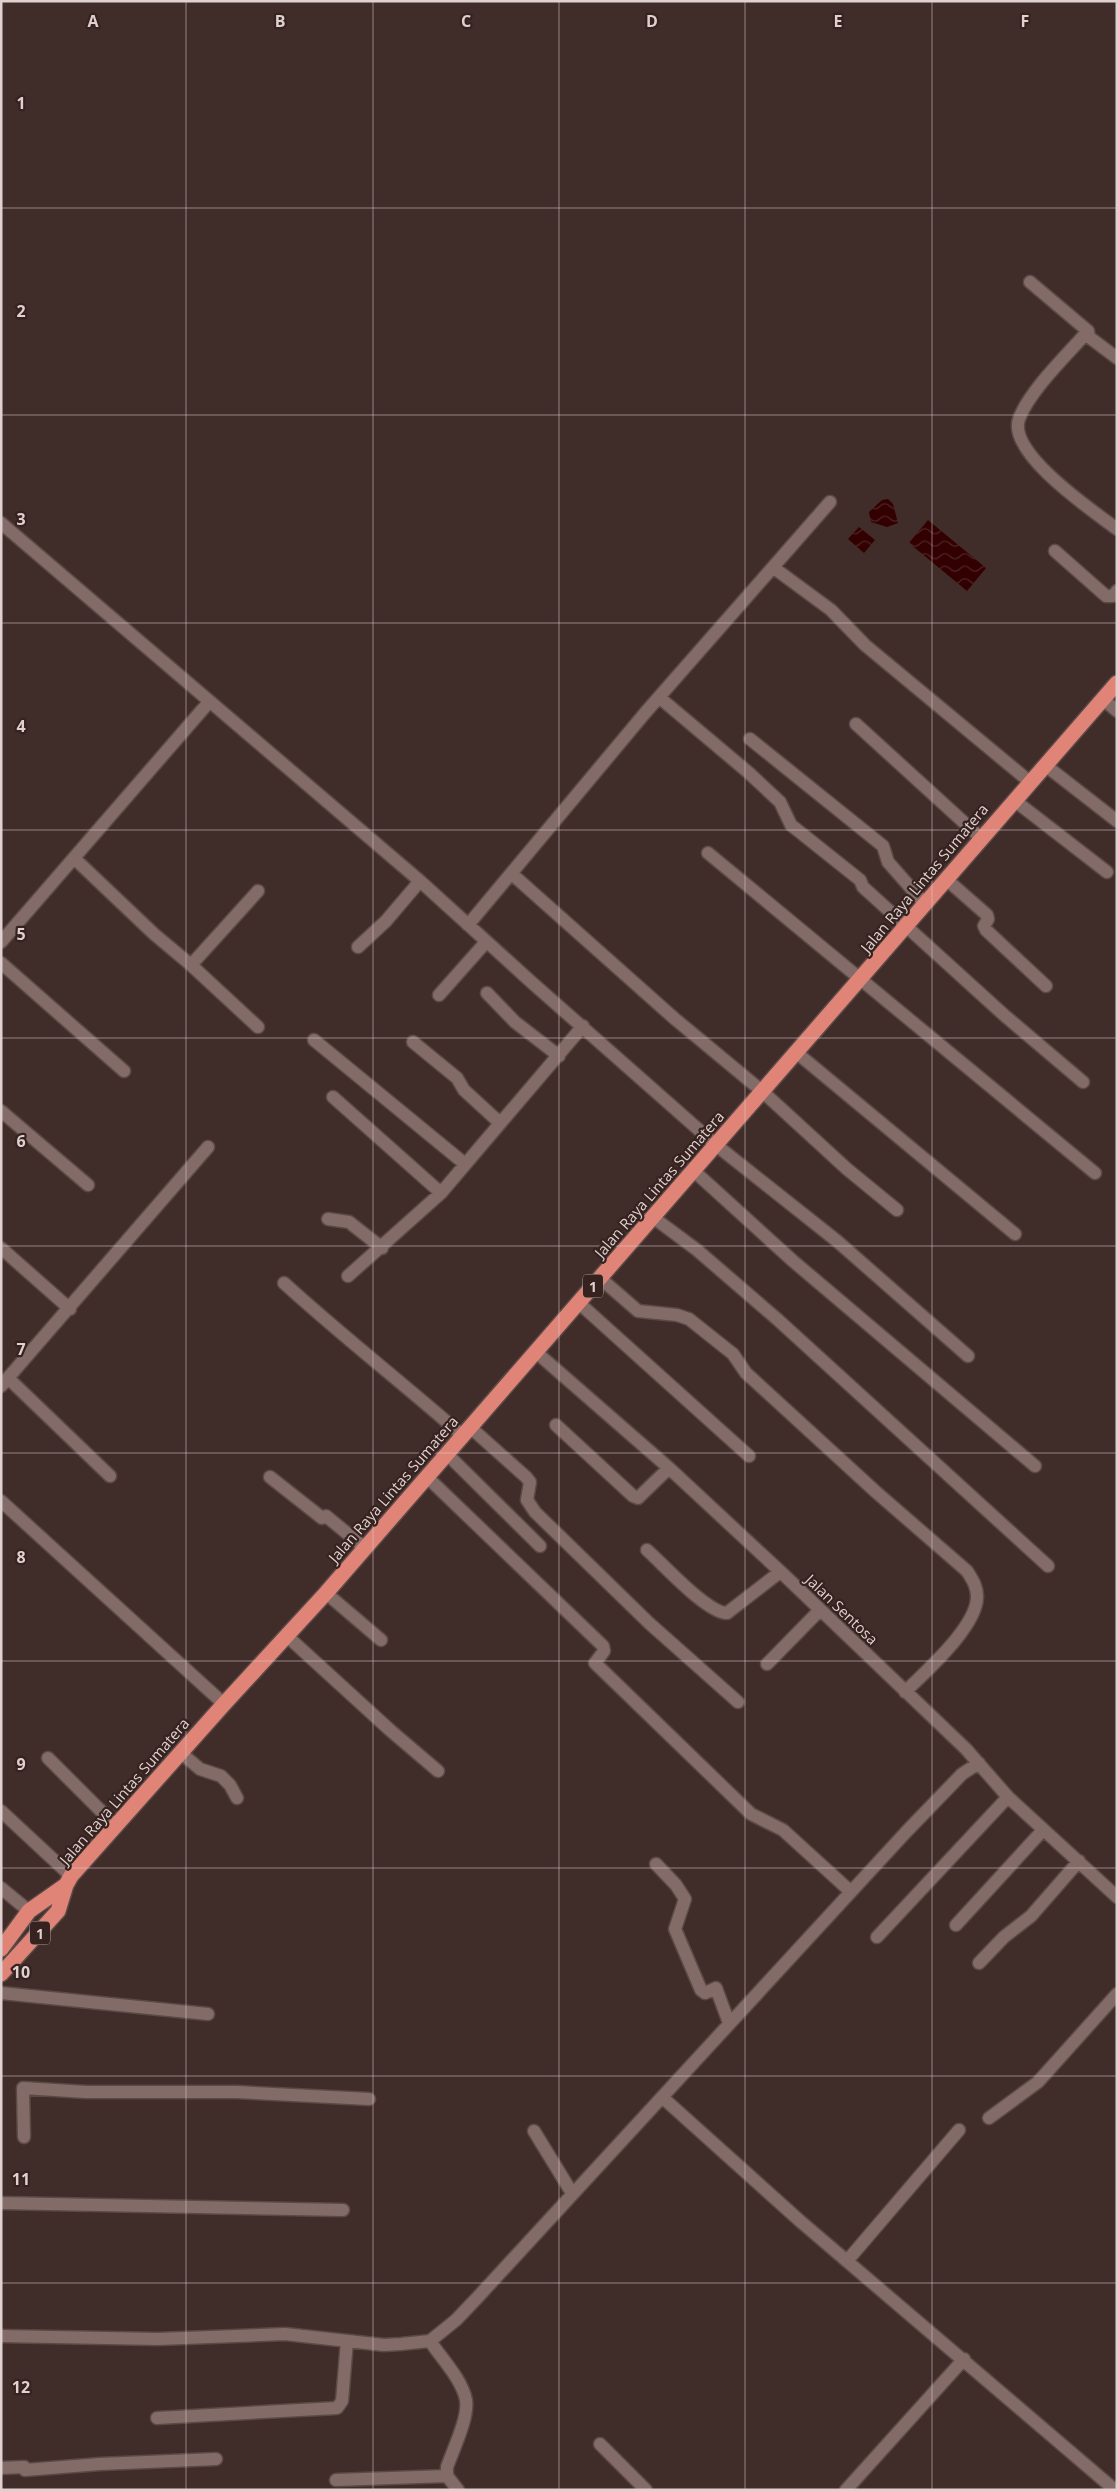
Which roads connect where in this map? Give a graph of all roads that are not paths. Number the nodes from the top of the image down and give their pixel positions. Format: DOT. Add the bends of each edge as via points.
graph roads {
  1 [pos="1030,282"];
  2 [pos="1088,331"];
  3 [pos="1117,358"];
  4 [pos="830,502"];
  5 [pos="1,523"];
  6 [pos="1117,529"];
  7 [pos="1055,551"];
  8 [pos="774,568"];
  9 [pos="1117,591"];
  10 [pos="1117,684"];
  11 [pos="660,698"];
  12 [pos="1103,699"];
  13 [pos="209,702"];
  14 [pos="1117,711"];
  15 [pos="856,724"];
  16 [pos="750,739"];
  17 [pos="1045,765"];
  18 [pos="1030,782"];
  19 [pos="1014,800"];
  20 [pos="1117,821"];
  21 [pos="981,838"];
  22 [pos="708,853"];
  23 [pos="75,859"];
  24 [pos="1106,872"];
  25 [pos="512,874"];
  26 [pos="946,879"];
  27 [pos="420,881"];
  28 [pos="258,891"];
  29 [pos="925,904"];
  30 [pos="468,926"];
  31 [pos="906,926"];
  32 [pos="1,942"];
  33 [pos="486,942"];
  34 [pos="358,947"];
  35 [pos="1,963"];
  36 [pos="191,965"];
  37 [pos="861,979"];
  38 [pos="1046,986"];
  39 [pos="487,993"];
  40 [pos="439,995"];
  41 [pos="583,1026"];
  42 [pos="258,1027"];
  43 [pos="314,1040"];
  44 [pos="413,1042"];
  45 [pos="797,1053"];
  46 [pos="559,1056"];
  47 [pos="124,1072"];
  48 [pos="1083,1082"];
  49 [pos="762,1092"];
  50 [pos="333,1097"];
  51 [pos="1,1111"];
  52 [pos="500,1123"];
  53 [pos="716,1145"];
  54 [pos="208,1147"];
  55 [pos="465,1164"];
  56 [pos="694,1171"];
  57 [pos="1095,1173"];
  58 [pos="88,1185"];
  59 [pos="441,1193"];
  60 [pos="896,1210"];
  61 [pos="328,1218"];
  62 [pos="654,1218"];
  63 [pos="1014,1234"];
  64 [pos="1,1248"];
  65 [pos="382,1248"];
  66 [pos="348,1276"];
  67 [pos="600,1278"];
  68 [pos="284,1283"];
  69 [pos="579,1303"];
  70 [pos="70,1309"];
  71 [pos="536,1352"];
  72 [pos="968,1356"];
  73 [pos="5,1382"];
  74 [pos="556,1425"];
  75 [pos="467,1431"];
  76 [pos="447,1454"];
  77 [pos="749,1456"];
  78 [pos="1035,1466"];
  79 [pos="668,1468"];
  80 [pos="110,1476"];
  81 [pos="270,1477"];
  82 [pos="427,1477"];
  83 [pos="1,1501"];
  84 [pos="540,1546"];
  85 [pos="365,1548"];
  86 [pos="648,1550"];
  87 [pos="1048,1566"];
  88 [pos="780,1572"];
  89 [pos="326,1593"];
  90 [pos="820,1610"];
  91 [pos="288,1637"];
  92 [pos="381,1640"];
  93 [pos="767,1664"];
  94 [pos="905,1692"];
  95 [pos="738,1702"];
  96 [pos="224,1704"];
  97 [pos="181,1753"];
  98 [pos="48,1758"];
  99 [pos="979,1763"];
  100 [pos="438,1770"];
  101 [pos="1008,1797"];
  102 [pos="237,1798"];
  103 [pos="1,1811"];
  104 [pos="116,1826"];
  105 [pos="1043,1830"];
  106 [pos="1079,1861"];
  107 [pos="656,1864"];
  108 [pos="69,1880"];
  109 [pos="1,1888"];
  110 [pos="850,1892"];
  111 [pos="1117,1897"];
  112 [pos="29,1911"];
  113 [pos="956,1924"];
  114 [pos="877,1937"];
  115 [pos="1,1949"];
  116 [pos="978,1963"];
  117 [pos="1,1974"];
  118 [pos="1,1993"];
  119 [pos="1117,1994"];
  120 [pos="208,2014"];
  121 [pos="729,2023"];
  122 [pos="662,2097"];
  123 [pos="369,2099"];
  124 [pos="989,2118"];
  125 [pos="959,2130"];
  126 [pos="534,2131"];
  127 [pos="24,2137"];
  128 [pos="572,2193"];
  129 [pos="1,2203"];
  130 [pos="343,2210"];
  131 [pos="847,2261"];
  132 [pos="1,2336"];
  133 [pos="430,2340"];
  134 [pos="347,2341"];
  135 [pos="964,2360"];
  136 [pos="157,2418"];
  137 [pos="600,2444"];
  138 [pos="216,2460"];
  139 [pos="1,2468"];
  140 [pos="447,2476"];
  141 [pos="336,2480"];
  142 [pos="855,2487"];
  143 [pos="458,2490"];
  144 [pos="646,2490"];
  145 [pos="1115,2490"];
  1 -- 2 [label="street"];
  2 -- 3 [label="street" via="1089,338"];
  2 -- 6 [label="street" via="1028,402 1018,420 1019,429 1025,448 1059,486"];
  4 -- 8 [label="street"];
  5 -- 13 [label="street"];
  7 -- 9 [label="street" via="1106,596 1113,596"];
  8 -- 11 [label="street"];
  8 -- 18 [label="street" via="831,610 865,645"];
  10 -- 12 [label="highway, Jalan Raya Lintas Sumatera / 1"];
  11 -- 25 [label="street"];
  11 -- 31 [label="street" via="749,773 780,802 791,825 860,880 863,887"];
  12 -- 14 [label="street"];
  12 -- 17 [label="highway, Jalan Raya Lintas Sumatera / 1"];
  13 -- 23 [label="street"];
  13 -- 27 [label="street"];
  15 -- 21 [label="street"];
  16 -- 29 [label="street" via="883,846 888,862"];
  17 -- 18 [label="highway, Jalan Raya Lintas Sumatera / 1"];
  17 -- 20 [label="street"];
  18 -- 19 [label="highway, Jalan Raya Lintas Sumatera / 1"];
  19 -- 21 [label="highway, Jalan Raya Lintas Sumatera / 1"];
  19 -- 24 [label="street"];
  21 -- 26 [label="highway, Jalan Raya Lintas Sumatera / 1"];
  22 -- 37 [label="street"];
  23 -- 32 [label="street"];
  23 -- 36 [label="street"];
  25 -- 30 [label="street"];
  25 -- 49 [label="street"];
  26 -- 29 [label="highway, Jalan Raya Lintas Sumatera / 1"];
  26 -- 38 [label="street" via="987,915 986,930"];
  27 -- 30 [label="street"];
  27 -- 34 [label="street" via="386,921"];
  28 -- 36 [label="street"];
  29 -- 31 [label="highway, Jalan Raya Lintas Sumatera / 1"];
  30 -- 33 [label="street"];
  31 -- 37 [label="highway, Jalan Raya Lintas Sumatera / 1"];
  31 -- 48 [label="street"];
  33 -- 40 [label="street"];
  33 -- 41 [label="street"];
  35 -- 47 [label="street"];
  36 -- 42 [label="street"];
  37 -- 45 [label="highway, Jalan Raya Lintas Sumatera / 1"];
  37 -- 57 [label="street"];
  39 -- 46 [label="street" via="515,1022"];
  41 -- 46 [label="street"];
  41 -- 53 [label="street"];
  43 -- 55 [label="street"];
  44 -- 52 [label="street" via="457,1078 464,1090"];
  45 -- 49 [label="highway, Jalan Raya Lintas Sumatera / 1"];
  45 -- 63 [label="street"];
  46 -- 52 [label="street"];
  49 -- 53 [label="highway, Jalan Raya Lintas Sumatera / 1"];
  49 -- 60 [label="street"];
  50 -- 59 [label="street"];
  51 -- 58 [label="street"];
  52 -- 55 [label="street"];
  53 -- 56 [label="highway, Jalan Raya Lintas Sumatera / 1"];
  53 -- 72 [label="street" via="837,1241"];
  54 -- 70 [label="street"];
  55 -- 59 [label="street"];
  56 -- 62 [label="highway, Jalan Raya Lintas Sumatera / 1"];
  56 -- 78 [label="street" via="793,1261"];
  59 -- 65 [label="street"];
  61 -- 65 [label="street" via="349,1222"];
  62 -- 67 [label="highway, Jalan Raya Lintas Sumatera / 1"];
  62 -- 87 [label="street" via="697,1250 777,1320"];
  64 -- 70 [label="street"];
  65 -- 66 [label="street"];
  67 -- 69 [label="highway, Jalan Raya Lintas Sumatera / 1"];
  67 -- 94 [label="street" via="638,1311 684,1316 698,1325 733,1354 746,1373 868,1485 967,1571 975,1585 975,1607 965,1626"];
  68 -- 75 [label="street" via="331,1327"];
  69 -- 71 [label="highway, Jalan Raya Lintas Sumatera / 1"];
  69 -- 77 [label="street"];
  70 -- 73 [label="street"];
  71 -- 75 [label="highway, Jalan Raya Lintas Sumatera / 1"];
  71 -- 79 [label="street, Jalan Sentosa"];
  73 -- 80 [label="street"];
  74 -- 79 [label="street" via="638,1498"];
  75 -- 76 [label="highway, Jalan Raya Lintas Sumatera / 1"];
  75 -- 95 [label="street" via="526,1477 530,1482 527,1500 535,1512 649,1623"];
  76 -- 82 [label="highway, Jalan Raya Lintas Sumatera / 1"];
  76 -- 84 [label="street"];
  79 -- 88 [label="street, Jalan Sentosa"];
  81 -- 85 [label="street"];
  82 -- 85 [label="highway, Jalan Raya Lintas Sumatera / 1"];
  82 -- 110 [label="street" via="602,1646 604,1651 595,1662 649,1716 751,1814 783,1830"];
  83 -- 96 [label="street"];
  85 -- 89 [label="highway, Jalan Raya Lintas Sumatera / 1"];
  86 -- 88 [label="street" via="720,1613 727,1613"];
  88 -- 90 [label="street, Jalan Sentosa"];
  89 -- 91 [label="highway, Jalan Raya Lintas Sumatera / 1"];
  89 -- 92 [label="street"];
  90 -- 93 [label="street"];
  90 -- 94 [label="street, Jalan Sentosa"];
  91 -- 96 [label="highway, Jalan Raya Lintas Sumatera / 1"];
  91 -- 100 [label="street"];
  94 -- 99 [label="street, Jalan Sentosa"];
  96 -- 97 [label="highway, Jalan Raya Lintas Sumatera / 1"];
  97 -- 102 [label="street" via="200,1769 220,1776 230,1784"];
  97 -- 104 [label="highway, Jalan Raya Lintas Sumatera / 1"];
  98 -- 104 [label="street"];
  99 -- 101 [label="street, Jalan Sentosa"];
  99 -- 110 [label="street" via="962,1774"];
  101 -- 105 [label="street, Jalan Sentosa"];
  101 -- 114 [label="street"];
  103 -- 108 [label="street"];
  104 -- 108 [label="highway, Jalan Raya Lintas Sumatera / 1"];
  105 -- 106 [label="street, Jalan Sentosa"];
  105 -- 113 [label="street"];
  106 -- 111 [label="street, Jalan Sentosa"];
  106 -- 116 [label="street" via="1031,1916"];
  107 -- 121 [label="street" via="676,1884 685,1899 675,1929 701,1990 705,1992 716,1988"];
  108 -- 112 [label="highway, Jalan Raya Lintas Sumatera / 1"];
  108 -- 117 [label="highway, Jalan Raya Lintas Sumatera / 1" via="58,1911"];
  109 -- 112 [label="street"];
  110 -- 121 [label="street"];
  112 -- 115 [label="highway, Jalan Raya Lintas Sumatera / 1"];
  118 -- 120 [label="street"];
  119 -- 124 [label="street" via="1038,2082"];
  121 -- 122 [label="street"];
  122 -- 128 [label="street"];
  122 -- 131 [label="street"];
  123 -- 127 [label="street" via="236,2092 86,2092 23,2088"];
  125 -- 131 [label="street"];
  126 -- 128 [label="street"];
  128 -- 133 [label="street" via="456,2320"];
  129 -- 130 [label="street"];
  131 -- 135 [label="street"];
  132 -- 134 [label="street" via="158,2339 286,2334"];
  133 -- 134 [label="street" via="384,2344"];
  133 -- 140 [label="street" via="463,2389 467,2402 458,2438 446,2467"];
  134 -- 136 [label="street" via="342,2401 337,2408"];
  135 -- 142 [label="street"];
  135 -- 145 [label="street"];
  137 -- 144 [label="street"];
  138 -- 139 [label="street" via="25,2470 24,2467"];
  140 -- 141 [label="street"];
  140 -- 143 [label="street"];
}
